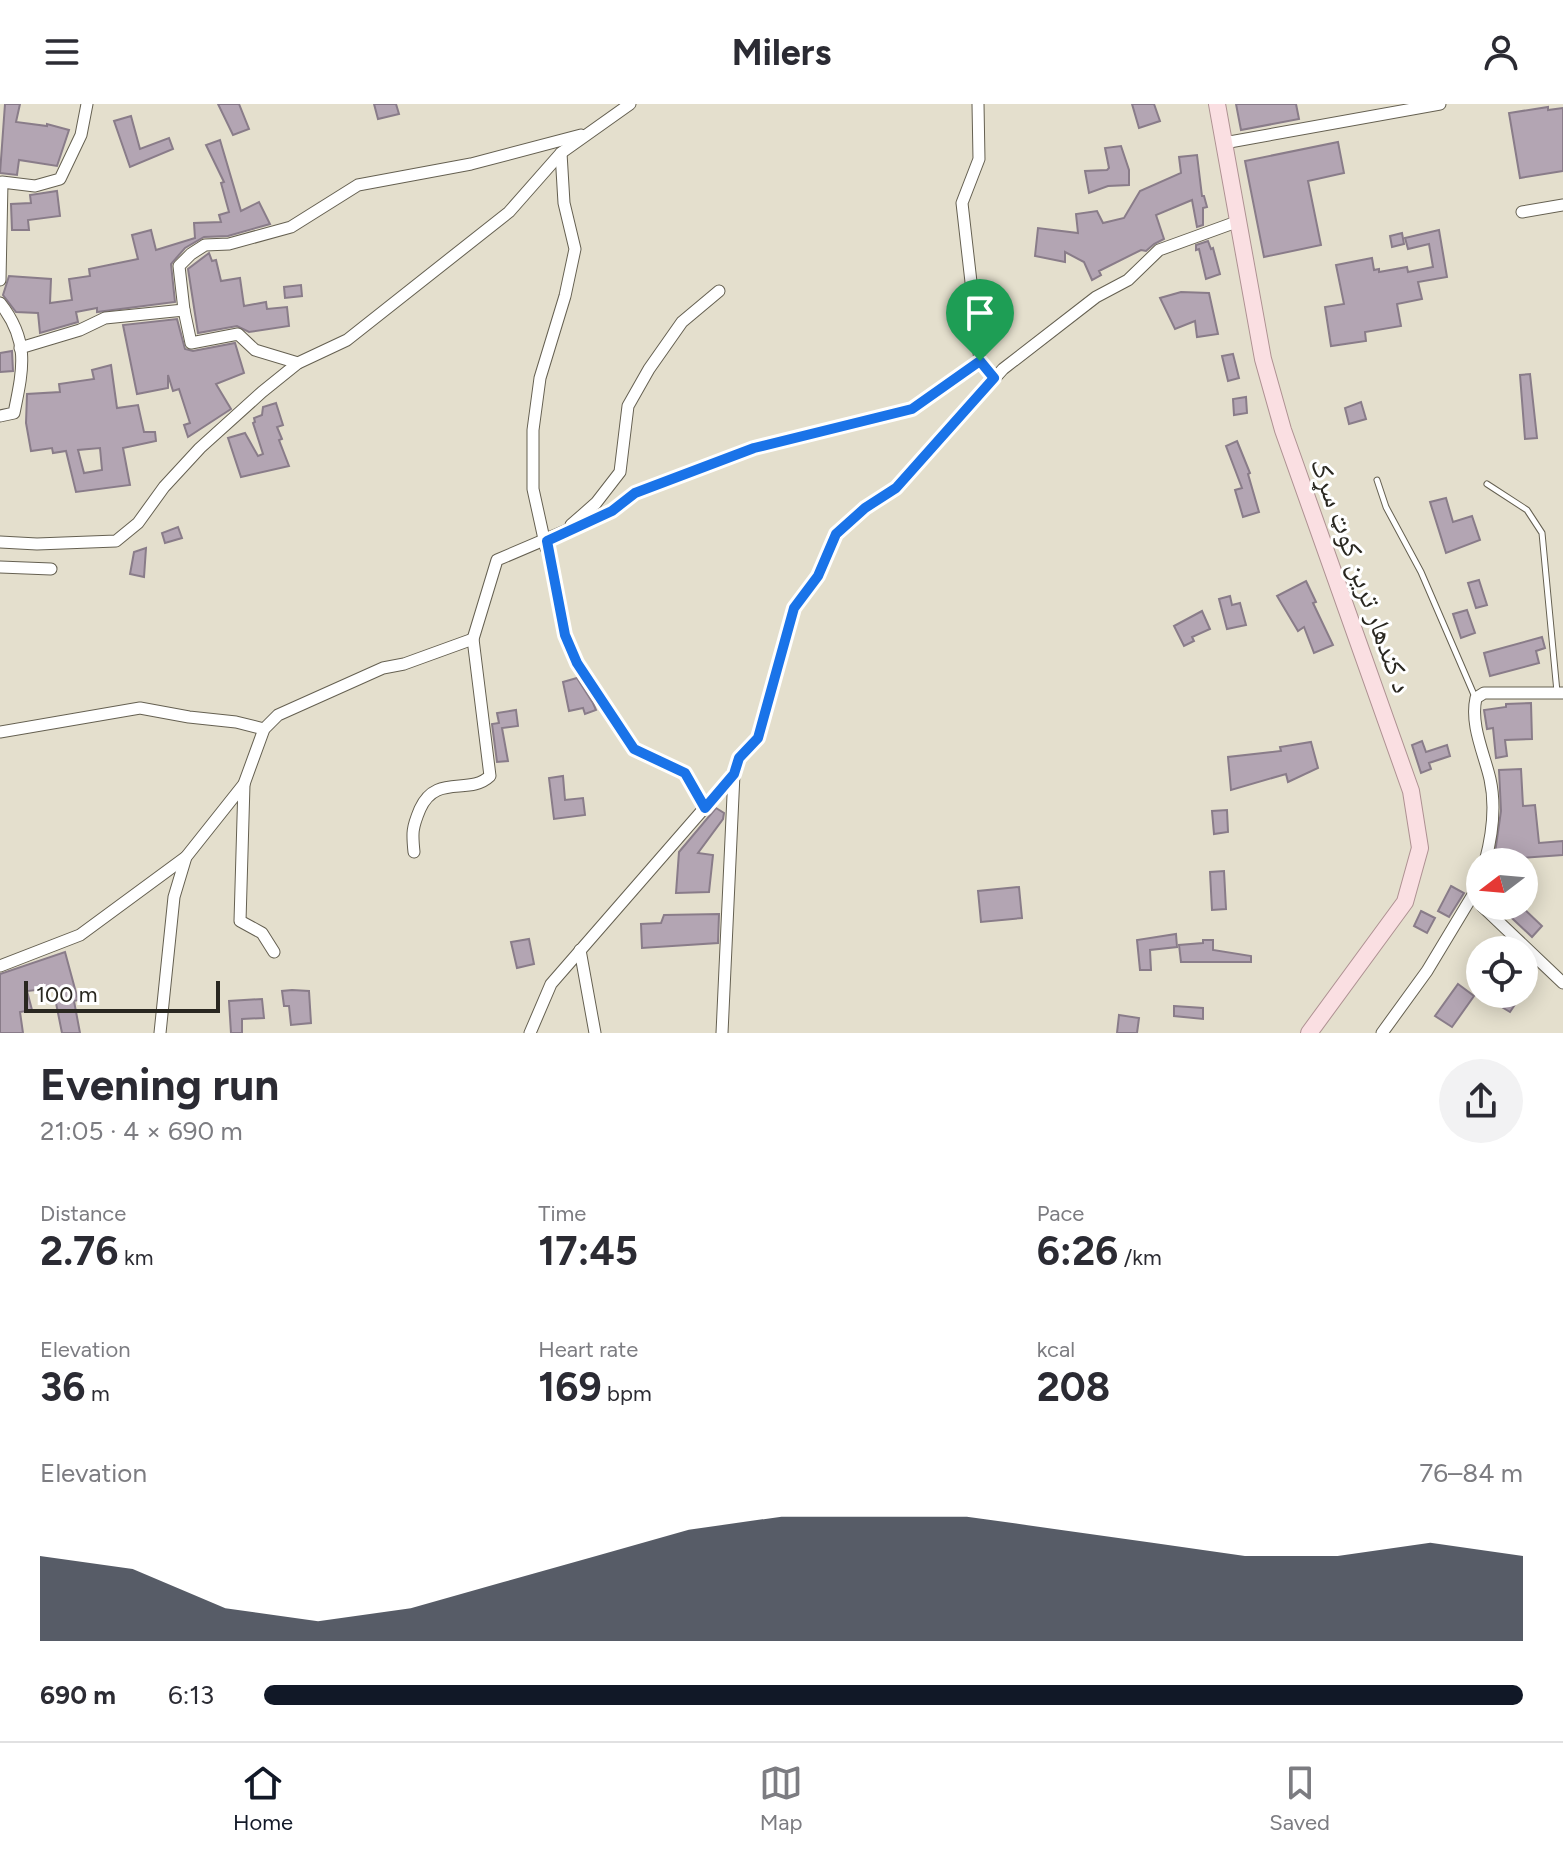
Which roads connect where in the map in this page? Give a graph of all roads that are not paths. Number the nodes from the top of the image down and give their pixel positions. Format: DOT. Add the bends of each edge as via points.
graph roads {
  1 [pos="87,104"];
  2 [pos="630,104"];
  3 [pos="978,104"];
  4 [pos="1217,104"];
  5 [pos="1440,104"];
  6 [pos="589,133"];
  7 [pos="1224,143"];
  8 [pos="561,153"];
  9 [pos="1563,205"];
  10 [pos="1522,212"];
  11 [pos="1239,221"];
  12 [pos="0,280"];
  13 [pos="719,291"];
  14 [pos="0,303"];
  15 [pos="184,310"];
  16 [pos="20,348"];
  17 [pos="980,361"];
  18 [pos="298,363"];
  19 [pos="994,378"];
  20 [pos="0,416"];
  21 [pos="1377,480"];
  22 [pos="1487,484"];
  23 [pos="547,541"];
  24 [pos="0,542"];
  25 [pos="0,567"];
  26 [pos="51,569"];
  27 [pos="473,639"];
  28 [pos="1560,693"];
  29 [pos="1476,698"];
  30 [pos="264,729"];
  31 [pos="0,732"];
  32 [pos="734,774"];
  33 [pos="244,784"];
  34 [pos="705,808"];
  35 [pos="1489,848"];
  36 [pos="414,852"];
  37 [pos="186,857"];
  38 [pos="1466,918"];
  39 [pos="1497,920"];
  40 [pos="580,950"];
  41 [pos="274,952"];
  42 [pos="0,966"];
  43 [pos="1563,983"];
  44 [pos="160,1033"];
  45 [pos="530,1033"];
  46 [pos="595,1033"];
  47 [pos="722,1033"];
  48 [pos="1309,1033"];
  49 [pos="1382,1033"];
  1 -- 12 [label="street" via="81,135 60,179 35,186 2,182"];
  2 -- 6 [label="street"];
  3 -- 17 [label="street" via="979,159 962,203"];
  4 -- 7 [label="main road, د کندهار ترين کوټ سړک"];
  5 -- 7 [label="street"];
  6 -- 8 [label="street"];
  6 -- 15 [label="street" via="471,164 358,185 291,227 205,245 179,266"];
  7 -- 11 [label="main road, د کندهار ترين کوټ سړک"];
  8 -- 13 [label="street" via="564,203 575,249 540,378 533,430 533,489 546,548 596,503 620,472 628,406 682,322"];
  8 -- 18 [label="street" via="509,212 347,340"];
  9 -- 10 [label="street"];
  11 -- 19 [label="street" via="1159,250 1128,280 1096,297"];
  11 -- 48 [label="main road, د کندهار ترين کوټ سړک" via="1263,359 1279,415 1411,791 1420,848 1405,902"];
  14 -- 16 [label="street" via="15,322"];
  15 -- 16 [label="street" via="105,318"];
  15 -- 18 [label="street" via="191,343 238,334 255,350"];
  16 -- 20 [label="street" via="24,366 14,413"];
  17 -- 19 [label="street"];
  17 -- 23 [label="street" via="912,409 754,448 635,493 612,511"];
  18 -- 24 [label="street" via="200,448 138,523 116,541"];
  19 -- 32 [label="street" via="896,488 836,534 818,576 794,608 758,738 739,758"];
  21 -- 29 [label="lane"];
  22 -- 28 [label="lane" via="1527,510 1542,533"];
  23 -- 27 [label="street" via="497,560"];
  23 -- 34 [label="street" via="565,635 577,663 634,749 685,773"];
  25 -- 26 [label="street"];
  27 -- 30 [label="street" via="383,668 278,715"];
  27 -- 36 [label="street" via="490,776 426,796 412,829"];
  28 -- 29 [label="street" via="1484,693"];
  29 -- 35 [label="street" via="1473,713 1491,784"];
  30 -- 31 [label="street" via="140,708"];
  30 -- 33 [label="street"];
  32 -- 34 [label="street"];
  32 -- 47 [label="street"];
  33 -- 37 [label="street"];
  33 -- 41 [label="street" via="240,921 262,933"];
  34 -- 40 [label="street"];
  37 -- 42 [label="street" via="80,935"];
  37 -- 44 [label="street" via="174,897"];
  38 -- 49 [label="street"];
  39 -- 43 [label="street"];
  40 -- 45 [label="street" via="551,984"];
  40 -- 46 [label="street"];
}
